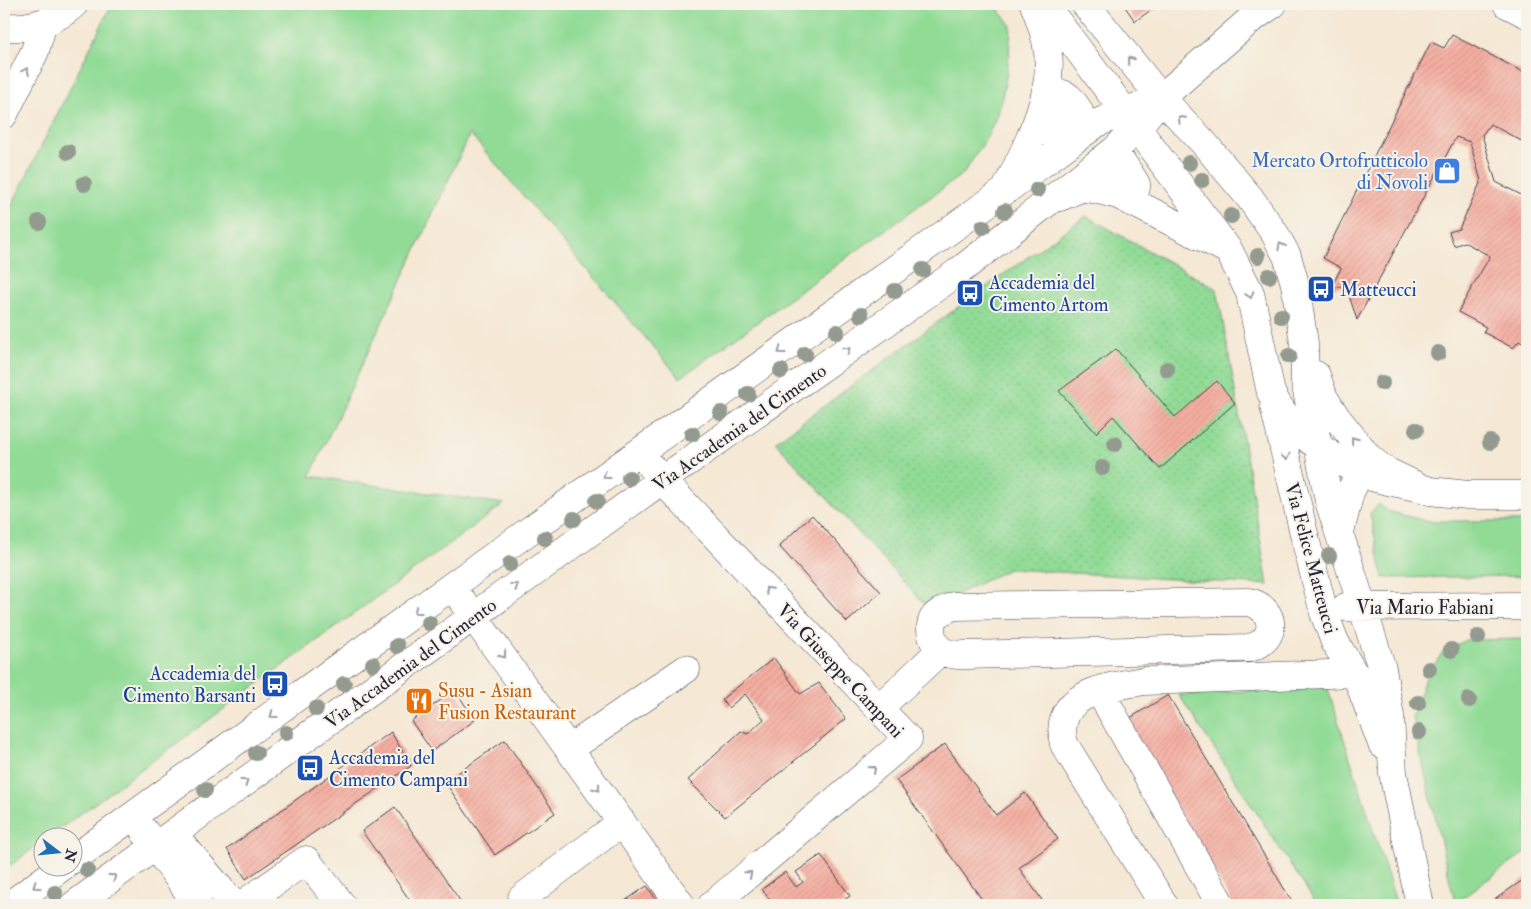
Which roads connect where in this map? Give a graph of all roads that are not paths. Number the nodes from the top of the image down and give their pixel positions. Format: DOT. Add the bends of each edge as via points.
graph roads {
  1 [pos="74,4"];
  2 [pos="1034,4"];
  3 [pos="1044,4"];
  4 [pos="1085,4"];
  5 [pos="1273,4"];
  6 [pos="1508,4"];
  7 [pos="1527,14"];
  8 [pos="43,23"];
  9 [pos="4,27"];
  10 [pos="1161,98"];
  11 [pos="4,114"];
  12 [pos="1132,119"];
  13 [pos="1114,155"];
  14 [pos="1006,190"];
  15 [pos="1033,213"];
  16 [pos="1230,251"];
  17 [pos="1304,344"];
  18 [pos="1270,393"];
  19 [pos="1319,446"];
  20 [pos="640,452"];
  21 [pos="1368,476"];
  22 [pos="662,480"];
  23 [pos="1420,488"];
  24 [pos="1527,496"];
  25 [pos="1340,532"];
  26 [pos="452,586"];
  27 [pos="1527,606"];
  28 [pos="1323,607"];
  29 [pos="1364,607"];
  30 [pos="474,616"];
  31 [pos="941,650"];
  32 [pos="686,668"];
  33 [pos="1354,673"];
  34 [pos="1099,690"];
  35 [pos="879,708"];
  36 [pos="569,749"];
  37 [pos="1393,773"];
  38 [pos="133,816"];
  39 [pos="622,822"];
  40 [pos="164,840"];
  41 [pos="82,853"];
  42 [pos="49,876"];
  43 [pos="522,898"];
  44 [pos="10,905"];
  45 [pos="74,905"];
  46 [pos="198,905"];
  47 [pos="234,905"];
  48 [pos="242,905"];
  49 [pos="342,905"];
  50 [pos="681,905"];
  51 [pos="712,905"];
  52 [pos="1164,905"];
  53 [pos="1221,905"];
  54 [pos="1420,905"];
  1 -- 8 [label="street"];
  2 -- 14 [label="street, Via Accademia del Cimento" via="1048,51 1048,84 1029,141"];
  3 -- 12 [label="street, Via Felice Matteucci"];
  10 -- 4 [label="street, Via Felice Matteucci, one-way"];
  5 -- 10 [label="street" via="1250,20"];
  6 -- 7 [label="street"];
  8 -- 9 [label="street"];
  11 -- 8 [label="street, one-way" via="35,51"];
  10 -- 12 [label="street, Via Accademia del Cimento"];
  17 -- 10 [label="street, Via Felice Matteucci, one-way" via="1295,284 1282,246 1250,198"];
  12 -- 14 [label="street, Via Accademia del Cimento" via="1096,123"];
  12 -- 15 [label="street, Via Accademia del Cimento" via="1115,150"];
  12 -- 16 [label="street, Via Felice Matteucci"];
  13 -- 13 [label="street" via="1099,139 882,295 890,304"];
  14 -- 20 [label="street, Via Accademia del Cimento, one-way"];
  15 -- 16 [label="street" via="1067,193 1081,188 1094,189 1118,194"];
  22 -- 15 [label="street, Via Accademia del Cimento, one-way" via="958,272"];
  16 -- 18 [label="street, Via Felice Matteucci, one-way" via="1252,301"];
  17 -- 19 [label="street, Via Felice Matteucci" via="1305,381"];
  23 -- 17 [label="street, one-way" via="1384,470 1356,443 1324,398"];
  18 -- 19 [label="street, Via Felice Matteucci" via="1293,426"];
  18 -- 28 [label="street, Via Felice Matteucci, one-way"];
  19 -- 21 [label="street, Via Felice Matteucci"];
  19 -- 25 [label="street, Via Felice Matteucci"];
  20 -- 22 [label="street, Via Giuseppe Campani"];
  20 -- 26 [label="street, Via Accademia del Cimento, one-way"];
  21 -- 23 [label="street, Via Felice Matteucci"];
  21 -- 25 [label="street, Via Felice Matteucci" via="1358,477 1352,486"];
  30 -- 22 [label="street, Via Accademia del Cimento, one-way"];
  35 -- 22 [label="street, Via Giuseppe Campani, one-way"];
  23 -- 24 [label="street" via="1468,495"];
  25 -- 29 [label="street, Via Felice Matteucci"];
  26 -- 30 [label="street"];
  26 -- 38 [label="street, Via Accademia del Cimento, one-way"];
  27 -- 29 [label="street, Via Mario Fabiani"];
  28 -- 29 [label="street, Via Mario Fabiani"];
  28 -- 33 [label="street, Via Felice Matteucci" via="1335,642"];
  29 -- 37 [label="street, Via Felice Matteucci" via="1387,693"];
  30 -- 36 [label="street, one-way"];
  40 -- 30 [label="street, Via Accademia del Cimento, one-way"];
  31 -- 31 [label="street" via="966,656 1249,648 1266,640 1270,625 1266,612 1258,604 1249,602 953,606 933,618 931,629"];
  31 -- 35 [label="street"];
  32 -- 36 [label="street"];
  33 -- 34 [label="street" via="1144,682"];
  33 -- 37 [label="street, Via Felice Matteucci"];
  34 -- 52 [label="street" via="1075,702 1065,716 1061,731 1064,744"];
  34 -- 53 [label="street"];
  51 -- 35 [label="street, Via Giuseppe Campani, one-way" via="908,738"];
  36 -- 39 [label="street, one-way"];
  37 -- 54 [label="street, Via Felice Matteucci"];
  38 -- 40 [label="street"];
  38 -- 41 [label="street, Via Accademia del Cimento"];
  39 -- 43 [label="street"];
  39 -- 50 [label="street"];
  45 -- 40 [label="street, Via Accademia del Cimento, one-way"];
  40 -- 46 [label="street"];
  40 -- 47 [label="street"];
  42 -- 44 [label="street, one-way"];
  48 -- 49 [label="street" via="306,860"];
}
